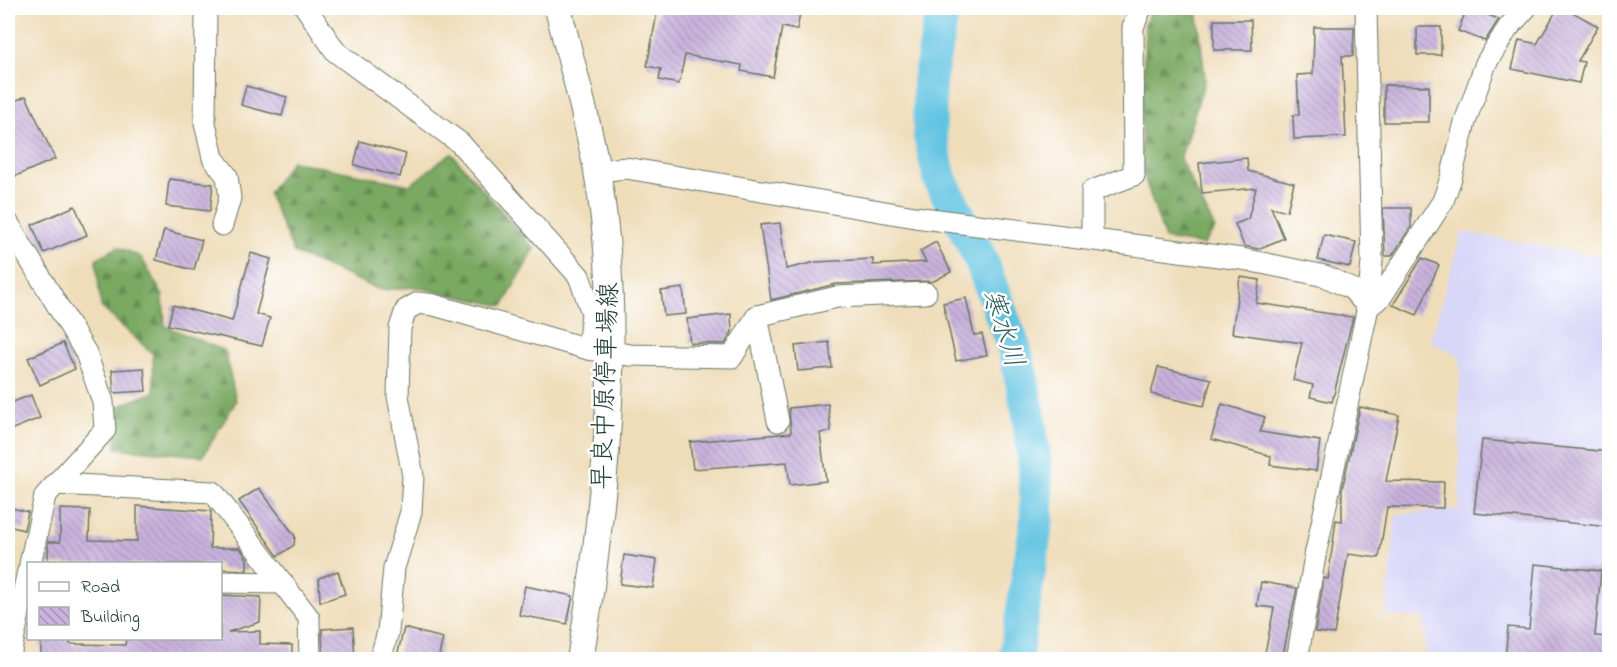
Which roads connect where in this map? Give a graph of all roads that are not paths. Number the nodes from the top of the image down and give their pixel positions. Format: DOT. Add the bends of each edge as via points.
graph roads {
  1 [pos="206,8"];
  2 [pos="306,8"];
  3 [pos="558,8"];
  4 [pos="1141,8"];
  5 [pos="1366,8"];
  6 [pos="1526,8"];
  7 [pos="597,171"];
  8 [pos="8,223"];
  9 [pos="222,225"];
  10 [pos="1092,238"];
  11 [pos="926,293"];
  12 [pos="1368,307"];
  13 [pos="757,316"];
  14 [pos="599,350"];
  15 [pos="778,421"];
  16 [pos="56,484"];
  17 [pos="30,562"];
  18 [pos="27,578"];
  19 [pos="222,582"];
  20 [pos="283,583"];
  21 [pos="9,660"];
  22 [pos="310,660"];
  23 [pos="380,660"];
  24 [pos="580,660"];
  25 [pos="1297,660"];
  1 -- 9 [label="street" via="205,123 213,158 227,176 230,198"];
  2 -- 14 [label="street" via="336,52 460,143 579,276"];
  3 -- 7 [label="main road, 早良中原停車場線"];
  4 -- 10 [label="street" via="1133,27 1134,175 1092,191"];
  5 -- 12 [label="street" via="1372,261"];
  6 -- 12 [label="street" via="1486,63 1443,201 1381,297"];
  7 -- 10 [label="street" via="626,168 915,217"];
  7 -- 14 [label="main road, 早良中原停車場線" via="608,259"];
  8 -- 16 [label="street" via="86,353 103,402 105,430"];
  10 -- 12 [label="street" via="1242,259 1325,276 1352,289"];
  11 -- 13 [label="street" via="837,297"];
  12 -- 25 [label="street"];
  13 -- 14 [label="street" via="732,357 630,355"];
  13 -- 15 [label="street"];
  14 -- 23 [label="street" via="434,305 418,303 406,310 400,328 398,396 413,476 411,512 394,568 388,632"];
  14 -- 24 [label="main road, 早良中原停車場線" via="598,547"];
  16 -- 17 [label="street" via="45,496"];
  16 -- 20 [label="street" via="213,492"];
  18 -- 21 [label="street"];
  19 -- 20 [label="street"];
  20 -- 22 [label="street" via="309,618"];
}
